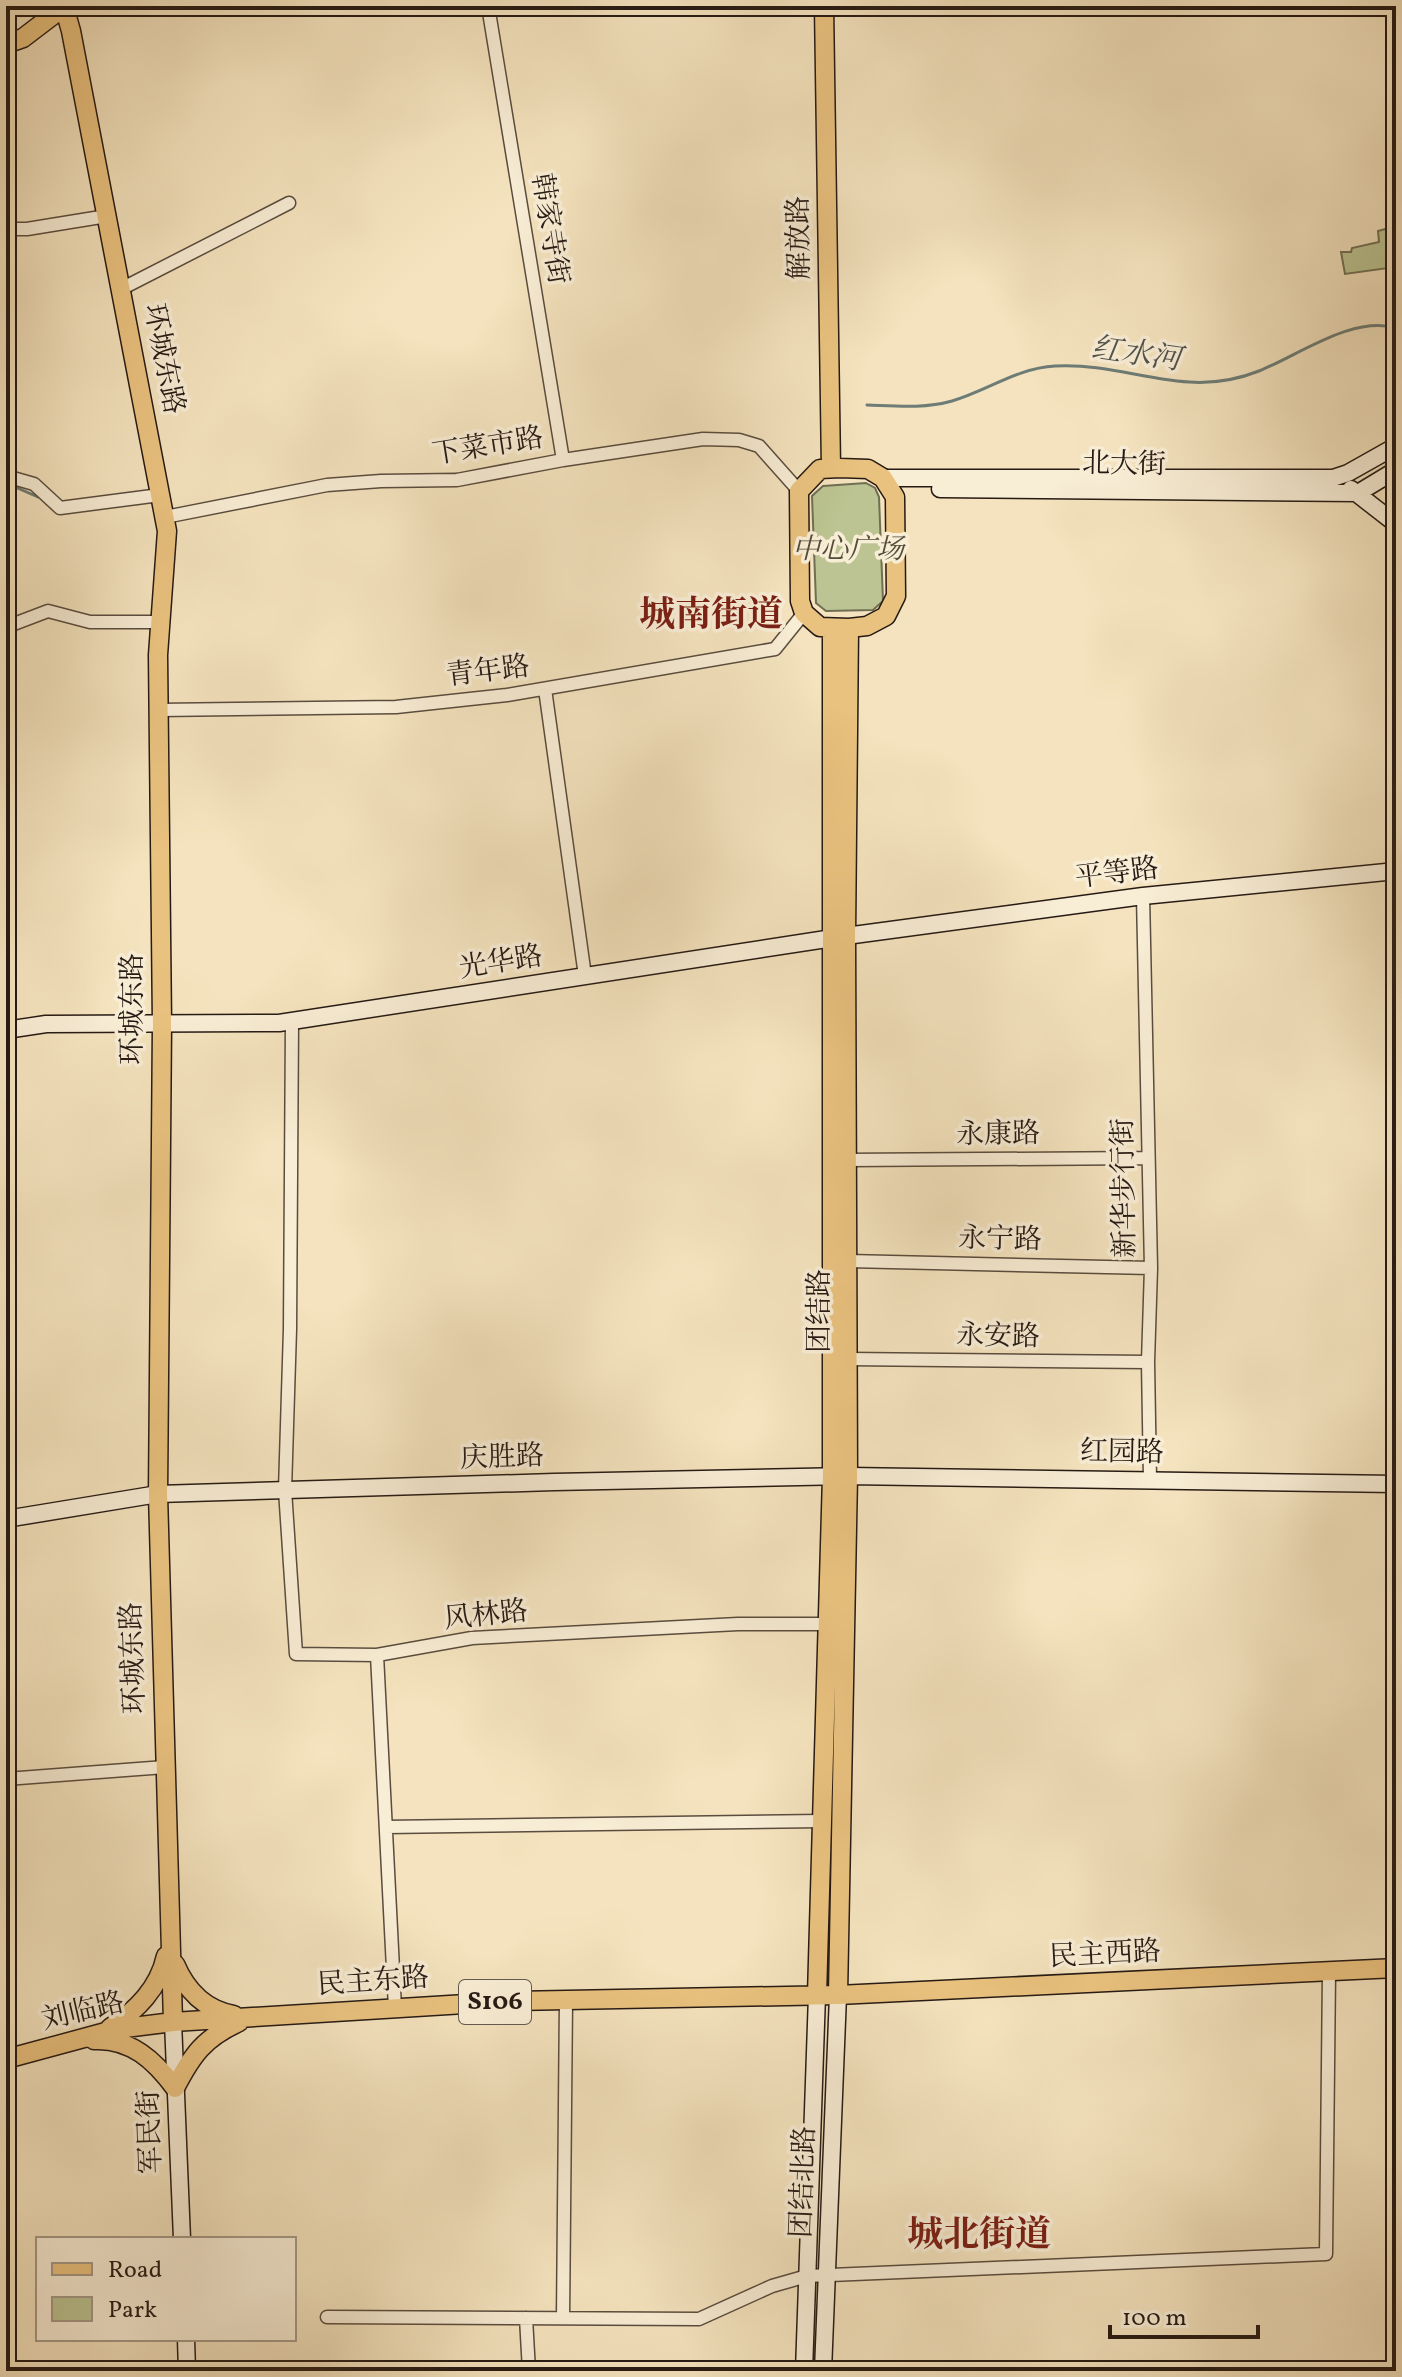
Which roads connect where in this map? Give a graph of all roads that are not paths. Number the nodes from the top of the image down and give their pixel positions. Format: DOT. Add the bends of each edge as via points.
graph roads {
  1 [pos="43,6"];
  2 [pos="64,6"];
  3 [pos="488,6"];
  4 [pos="824,6"];
  5 [pos="836,6"];
  6 [pos="6,44"];
  7 [pos="289,203"];
  8 [pos="107,216"];
  9 [pos="6,229"];
  10 [pos="121,289"];
  11 [pos="1396,446"];
  12 [pos="563,460"];
  13 [pos="836,468"];
  14 [pos="1396,470"];
  15 [pos="6,476"];
  16 [pos="1333,478"];
  17 [pos="887,483"];
  18 [pos="799,491"];
  19 [pos="1358,493"];
  20 [pos="160,495"];
  21 [pos="165,517"];
  22 [pos="1396,524"];
  23 [pos="804,613"];
  24 [pos="160,622"];
  25 [pos="6,627"];
  26 [pos="841,628"];
  27 [pos="545,689"];
  28 [pos="159,710"];
  29 [pos="1396,871"];
  30 [pos="1143,896"];
  31 [pos="839,937"];
  32 [pos="585,976"];
  33 [pos="292,1021"];
  34 [pos="162,1024"];
  35 [pos="6,1030"];
  36 [pos="1148,1158"];
  37 [pos="848,1160"];
  38 [pos="848,1261"];
  39 [pos="1151,1268"];
  40 [pos="847,1359"];
  41 [pos="1148,1362"];
  42 [pos="840,1476"];
  43 [pos="1150,1480"];
  44 [pos="1396,1484"];
  45 [pos="285,1490"];
  46 [pos="158,1494"];
  47 [pos="6,1519"];
  48 [pos="837,1624"];
  49 [pos="377,1655"];
  50 [pos="165,1767"];
  51 [pos="6,1779"];
  52 [pos="822,1821"];
  53 [pos="386,1827"];
  54 [pos="170,1929"];
  55 [pos="1396,1968"];
  56 [pos="1329,1972"];
  57 [pos="817,1995"];
  58 [pos="838,1995"];
  59 [pos="566,1999"];
  60 [pos="395,2008"];
  61 [pos="248,2018"];
  62 [pos="173,2022"];
  63 [pos="75,2040"];
  64 [pos="6,2059"];
  65 [pos="175,2088"];
  66 [pos="182,2237"];
  67 [pos="826,2275"];
  68 [pos="807,2276"];
  69 [pos="327,2317"];
  70 [pos="526,2318"];
  71 [pos="563,2318"];
  72 [pos="186,2341"];
  73 [pos="187,2371"];
  74 [pos="529,2371"];
  75 [pos="804,2371"];
  76 [pos="823,2371"];
  1 -- 2 [label="main road"];
  2 -- 6 [label="main road" via="23,38"];
  2 -- 8 [label="main road, 环城东路"];
  3 -- 12 [label="street, 韩家寺街"];
  4 -- 13 [label="main road, 解放路"];
  5 -- 13 [label="main road, 解放路"];
  7 -- 10 [label="street"];
  8 -- 9 [label="street"];
  8 -- 10 [label="main road, 环城东路"];
  10 -- 20 [label="main road, 环城东路"];
  11 -- 16 [label="main road"];
  12 -- 18 [label="street, 下菜市路" via="703,439 739,440 759,446"];
  12 -- 21 [label="street, 下菜市路" via="457,480 327,485"];
  13 -- 17 [label="main road" via="868,469"];
  13 -- 18 [label="main road" via="820,469"];
  14 -- 19 [label="main road"];
  15 -- 20 [label="street" via="34,484 60,508"];
  16 -- 17 [label="main road, 北大街"];
  16 -- 19 [label="main road"];
  17 -- 19 [label="main road, 北大街"];
  17 -- 26 [label="main road" via="895,497 896,596 886,616 867,626"];
  18 -- 23 [label="main road"];
  19 -- 22 [label="main road"];
  20 -- 21 [label="main road, 环城东路"];
  21 -- 24 [label="main road, 环城东路"];
  23 -- 26 [label="main road" via="820,627"];
  23 -- 27 [label="street, 青年路" via="775,649"];
  24 -- 25 [label="street" via="90,622 48,611"];
  24 -- 28 [label="main road, 环城东路"];
  26 -- 31 [label="main road, 团结路"];
  27 -- 28 [label="street, 青年路" via="396,707"];
  27 -- 32 [label="street"];
  28 -- 34 [label="main road, 环城东路"];
  29 -- 30 [label="main road, 平等路"];
  30 -- 31 [label="main road, 平等路"];
  30 -- 36 [label="street, 新华步行街"];
  31 -- 32 [label="main road, 光华路"];
  31 -- 37 [label="main road, 团结路"];
  31 -- 42 [label="main road, 团结路"];
  32 -- 33 [label="main road, 光华路"];
  33 -- 34 [label="main road, 光华路"];
  33 -- 45 [label="street"];
  34 -- 35 [label="main road, 光华路" via="46,1024"];
  34 -- 46 [label="main road, 环城东路"];
  36 -- 37 [label="street, 永康路"];
  36 -- 39 [label="street, 新华步行街"];
  37 -- 38 [label="main road, 团结路"];
  38 -- 39 [label="street, 永宁路"];
  38 -- 40 [label="main road, 团结路"];
  39 -- 41 [label="street, 新华步行街"];
  40 -- 41 [label="street, 永安路"];
  40 -- 42 [label="main road, 团结路"];
  41 -- 43 [label="street, 新华步行街"];
  42 -- 43 [label="main road, 红园路"];
  42 -- 45 [label="main road, 庆胜路"];
  42 -- 48 [label="main road, 团结路"];
  43 -- 44 [label="main road, 红园路"];
  45 -- 46 [label="main road, 庆胜路"];
  45 -- 49 [label="street, 风林路" via="296,1654"];
  46 -- 47 [label="main road, 庆胜路"];
  46 -- 50 [label="main road, 环城东路"];
  48 -- 49 [label="street, 风林路" via="472,1638"];
  48 -- 52 [label="main road, 团结路"];
  48 -- 58 [label="main road, 团结路"];
  49 -- 53 [label="street"];
  50 -- 51 [label="street"];
  50 -- 54 [label="main road, 环城东路"];
  52 -- 53 [label="street"];
  52 -- 57 [label="main road, 团结路"];
  53 -- 60 [label="street"];
  54 -- 61 [label="main road" via="172,1956 182,1980 199,2000 222,2013"];
  54 -- 62 [label="main road, 环城东路"];
  54 -- 63 [label="main road" via="166,1961 153,1990 132,2014 106,2031"];
  55 -- 56 [label="main road, 民主西路 / S106"];
  56 -- 58 [label="main road, 民主西路 / S106"];
  56 -- 67 [label="street" via="1326,2254"];
  57 -- 58 [label="main road, 民主西路 / S106"];
  57 -- 59 [label="main road, 民主东路 / S106"];
  57 -- 68 [label="main road, 团结北路"];
  58 -- 67 [label="main road, 团结北路"];
  59 -- 60 [label="main road, 民主东路 / S106"];
  59 -- 71 [label="street"];
  60 -- 61 [label="main road, 民主东路 / S106"];
  61 -- 62 [label="main road, 民主东路 / S106"];
  61 -- 65 [label="main road" via="216,2032 191,2057"];
  62 -- 63 [label="main road, 刘临路 / S106"];
  62 -- 65 [label="main road, 军民街"];
  63 -- 64 [label="main road, 刘临路 / S106"];
  63 -- 65 [label="main road" via="105,2039 134,2047 158,2064"];
  65 -- 66 [label="main road, 军民街"];
  67 -- 68 [label="street"];
  67 -- 76 [label="main road, 团结北路"];
  68 -- 71 [label="street" via="699,2319"];
  68 -- 75 [label="main road, 团结北路"];
  69 -- 70 [label="street"];
  70 -- 71 [label="street"];
  70 -- 74 [label="street"];
  72 -- 73 [label="main road"];
}
